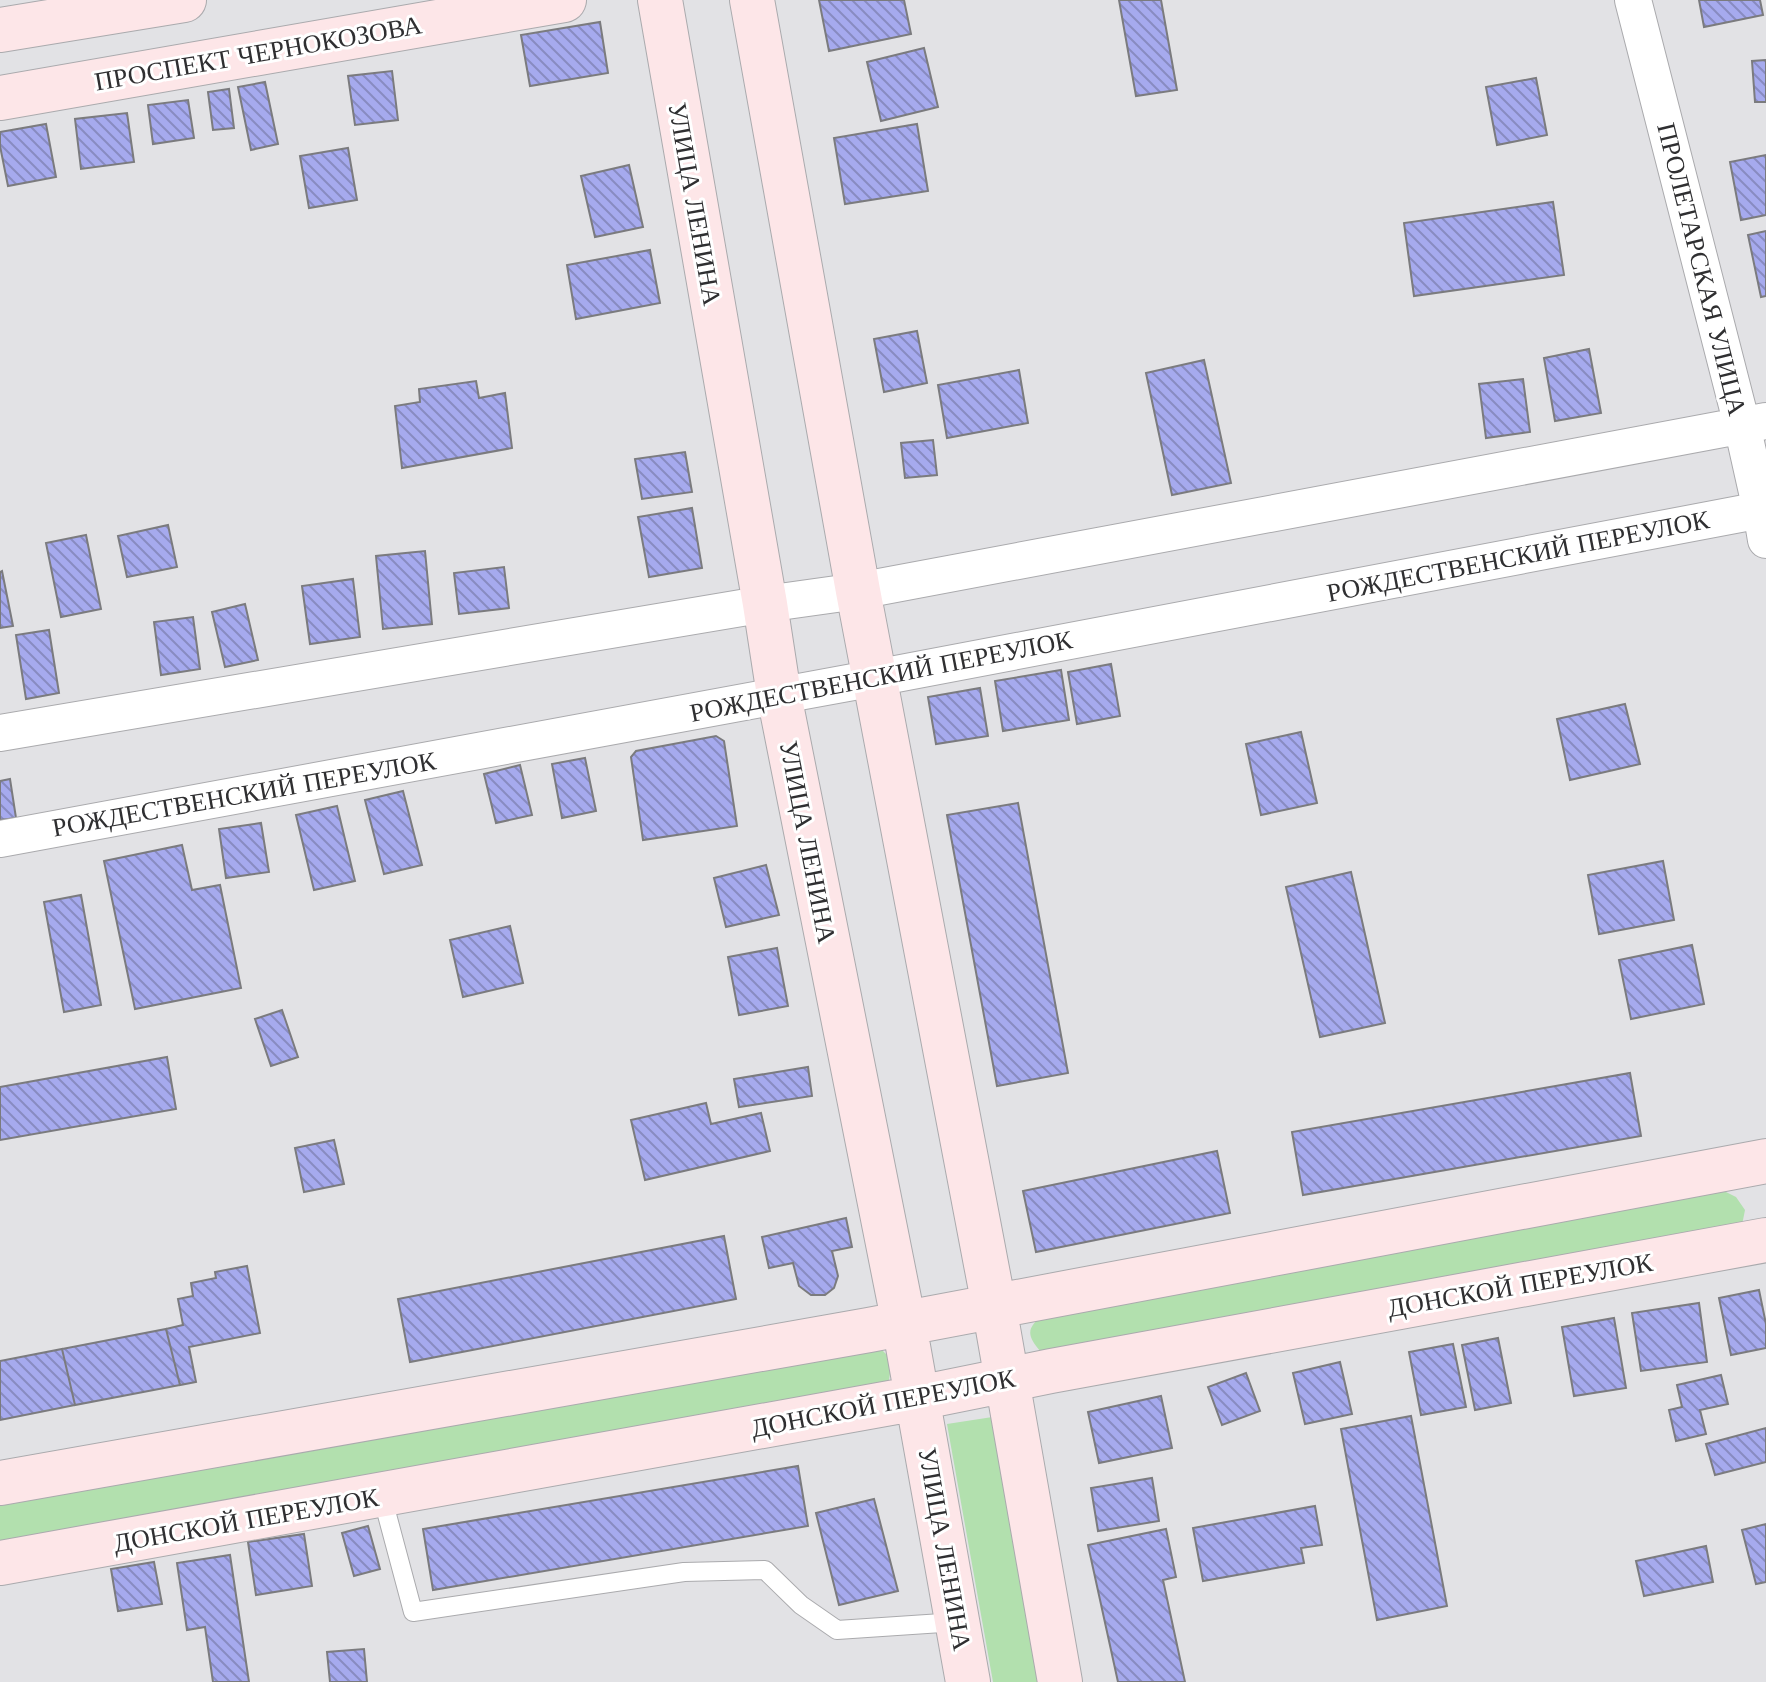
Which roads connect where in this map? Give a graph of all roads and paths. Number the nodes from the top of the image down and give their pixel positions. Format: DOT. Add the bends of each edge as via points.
graph roads {
  1 [pos="184,0"];
  2 [pos="564,0"];
  3 [pos="660,0"];
  4 [pos="752,0"];
  5 [pos="1633,0"];
  6 [pos="0,30"];
  7 [pos="0,98"];
  8 [pos="1754,423"];
  9 [pos="1764,525"];
  10 [pos="858,591"];
  11 [pos="765,604"];
  12 [pos="875,678"];
  13 [pos="779,695"];
  14 [pos="0,733"];
  15 [pos="0,839"];
  16 [pos="1766,1161"];
  17 [pos="1766,1240"];
  18 [pos="994,1306"];
  19 [pos="904,1324"];
  20 [pos="1007,1380"];
  21 [pos="918,1398"];
  22 [pos="0,1483"];
  23 [pos="382,1496"];
  24 [pos="0,1563"];
  25 [pos="957,1622"];
  26 [pos="968,1682"];
  27 [pos="1060,1682"];
  1 -- 6 [label="main road"];
  2 -- 7 [label="main road, ПРОСПЕКТ ЧЕРНОКОЗОВА"];
  3 -- 11 [label="main road, УЛИЦА ЛЕНИНА"];
  4 -- 10 [label="main road"];
  5 -- 8 [label="street, ПРОЛЕТАРСКАЯ УЛИЦА"];
  8 -- 9 [label="street, ПРОЛЕТАРСКАЯ УЛИЦА"];
  8 -- 10 [label="street"];
  9 -- 12 [label="street, РОЖДЕСТВЕНСКИЙ ПЕРЕУЛОК"];
  10 -- 11 [label="street"];
  10 -- 12 [label="main road"];
  11 -- 13 [label="main road, УЛИЦА ЛЕНИНА"];
  11 -- 14 [label="street"];
  12 -- 13 [label="street, РОЖДЕСТВЕНСКИЙ ПЕРЕУЛОК"];
  12 -- 18 [label="main road"];
  13 -- 15 [label="street, РОЖДЕСТВЕНСКИЙ ПЕРЕУЛОК"];
  13 -- 19 [label="main road, УЛИЦА ЛЕНИНА"];
  16 -- 18 [label="main road"];
  17 -- 20 [label="main road, ДОНСКОЙ ПЕРЕУЛОК"];
  18 -- 19 [label="main road"];
  18 -- 20 [label="main road"];
  19 -- 21 [label="main road, УЛИЦА ЛЕНИНА"];
  19 -- 22 [label="main road"];
  20 -- 21 [label="main road, ДОНСКОЙ ПЕРЕУЛОК"];
  20 -- 27 [label="main road"];
  21 -- 23 [label="main road, ДОНСКОЙ ПЕРЕУЛОК"];
  21 -- 25 [label="main road, УЛИЦА ЛЕНИНА"];
  23 -- 24 [label="main road, ДОНСКОЙ ПЕРЕУЛОК"];
  23 -- 25 [label="lane" via="413,1612 684,1572 765,1570 837,1630"];
  25 -- 26 [label="main road, УЛИЦА ЛЕНИНА"];
}
